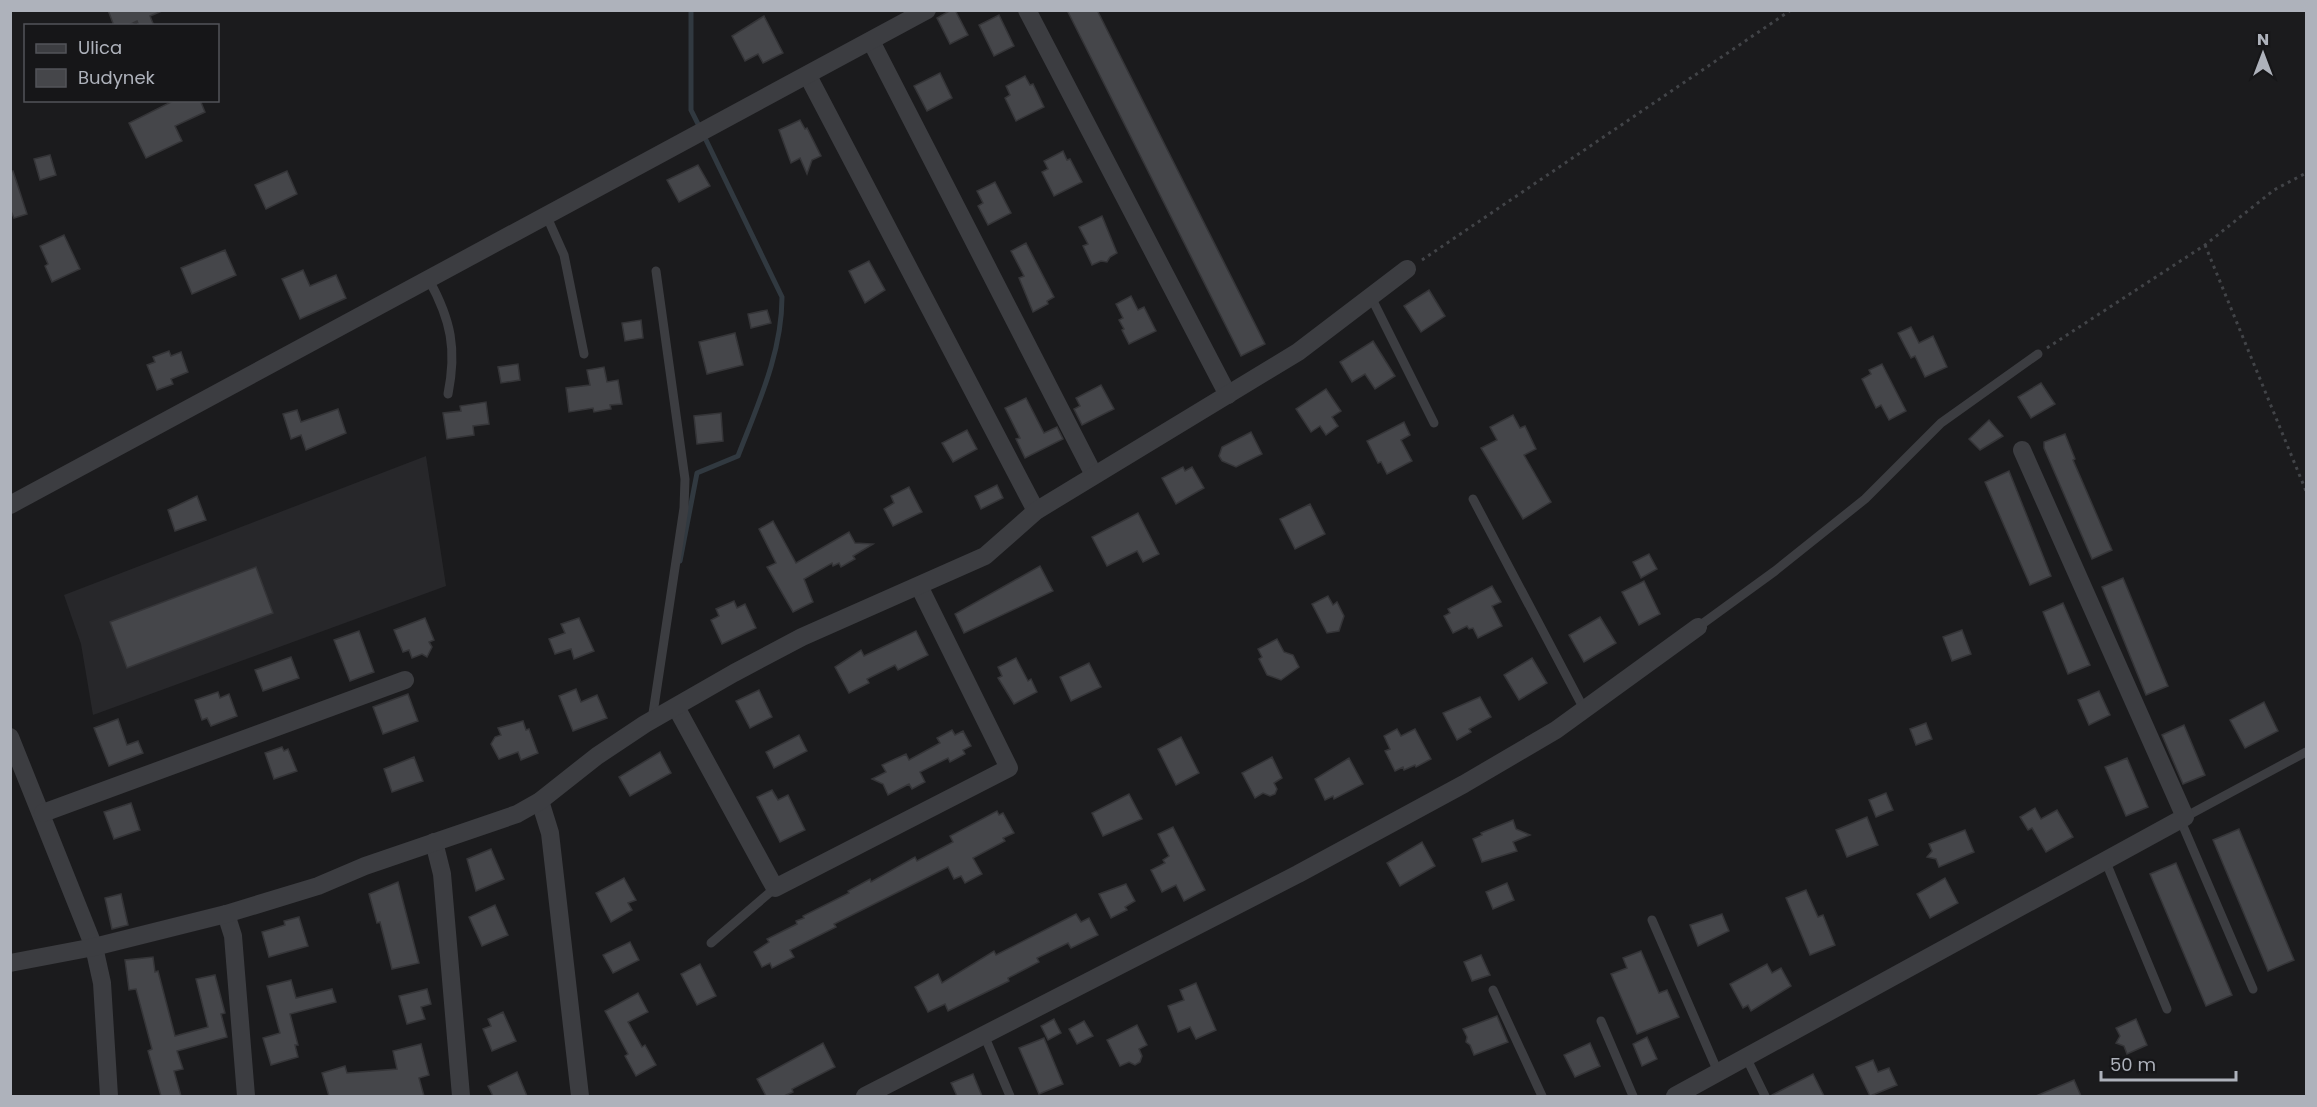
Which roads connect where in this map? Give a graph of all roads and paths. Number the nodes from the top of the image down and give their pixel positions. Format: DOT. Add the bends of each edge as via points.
graph roads {
  1 [pos="927,10"];
  2 [pos="1027,10"];
  3 [pos="1791,10"];
  4 [pos="871,41"];
  5 [pos="808,76"];
  6 [pos="2307,173"];
  7 [pos="547,217"];
  8 [pos="2205,245"];
  9 [pos="1407,269"];
  10 [pos="656,271"];
  11 [pos="429,280"];
  12 [pos="1371,297"];
  13 [pos="585,354"];
  14 [pos="2038,354"];
  15 [pos="448,394"];
  16 [pos="1228,395"];
  17 [pos="1434,423"];
  18 [pos="2022,450"];
  19 [pos="1094,475"];
  20 [pos="2307,491"];
  21 [pos="1473,499"];
  22 [pos="10,505"];
  23 [pos="1036,511"];
  24 [pos="919,586"];
  25 [pos="1698,627"];
  26 [pos="405,680"];
  27 [pos="676,707"];
  28 [pos="1584,709"];
  29 [pos="652,720"];
  30 [pos="10,737"];
  31 [pos="2307,752"];
  32 [pos="540,801"];
  33 [pos="43,813"];
  34 [pos="2182,818"];
  35 [pos="434,842"];
  36 [pos="2105,860"];
  37 [pos="775,888"];
  38 [pos="226,914"];
  39 [pos="1652,920"];
  40 [pos="711,943"];
  41 [pos="94,947"];
  42 [pos="10,963"];
  43 [pos="2253,989"];
  44 [pos="1493,990"];
  45 [pos="2167,1009"];
  46 [pos="1601,1021"];
  47 [pos="984,1035"];
  48 [pos="1746,1057"];
  49 [pos="1718,1072"];
  50 [pos="109,1096"];
  51 [pos="246,1096"];
  52 [pos="461,1096"];
  53 [pos="580,1096"];
  54 [pos="865,1096"];
  55 [pos="1010,1096"];
  56 [pos="1542,1096"];
  57 [pos="1633,1096"];
  58 [pos="1675,1096"];
  59 [pos="1765,1096"];
  1 -- 4 [label="street"];
  2 -- 16 [label="street"];
  3 -- 9 [label="path"];
  4 -- 5 [label="street"];
  4 -- 19 [label="street"];
  5 -- 7 [label="street"];
  5 -- 23 [label="street"];
  6 -- 8 [label="path" via="2274,190"];
  7 -- 11 [label="street"];
  7 -- 13 [label="lane" via="564,255"];
  8 -- 14 [label="path"];
  8 -- 20 [label="path"];
  9 -- 12 [label="street"];
  10 -- 29 [label="lane" via="685,479"];
  11 -- 15 [label="lane" via="444,308 450,333 454,364"];
  11 -- 22 [label="street"];
  12 -- 16 [label="street" via="1298,352"];
  12 -- 17 [label="lane"];
  14 -- 25 [label="lane" via="1941,423 1865,499"];
  16 -- 19 [label="street"];
  18 -- 34 [label="street"];
  19 -- 23 [label="street"];
  21 -- 28 [label="lane"];
  23 -- 24 [label="street" via="985,556"];
  24 -- 27 [label="street" via="802,637"];
  24 -- 37 [label="street" via="1009,768"];
  25 -- 28 [label="street"];
  26 -- 33 [label="street"];
  27 -- 29 [label="street"];
  27 -- 37 [label="street"];
  28 -- 47 [label="street" via="1464,784"];
  29 -- 32 [label="street" via="597,756"];
  30 -- 33 [label="street"];
  31 -- 34 [label="lane"];
  32 -- 35 [label="street" via="517,814"];
  32 -- 53 [label="street" via="550,833"];
  33 -- 41 [label="street"];
  34 -- 36 [label="street"];
  34 -- 43 [label="lane"];
  35 -- 38 [label="street" via="318,886"];
  35 -- 52 [label="street" via="442,874"];
  36 -- 45 [label="lane"];
  36 -- 48 [label="street"];
  37 -- 40 [label="lane"];
  38 -- 41 [label="street"];
  38 -- 51 [label="street" via="233,936"];
  39 -- 49 [label="lane"];
  41 -- 42 [label="street"];
  41 -- 50 [label="street" via="102,983"];
  44 -- 56 [label="lane"];
  46 -- 57 [label="lane"];
  47 -- 54 [label="street"];
  47 -- 55 [label="lane"];
  48 -- 49 [label="street"];
  48 -- 59 [label="lane"];
  49 -- 58 [label="street"];
}
